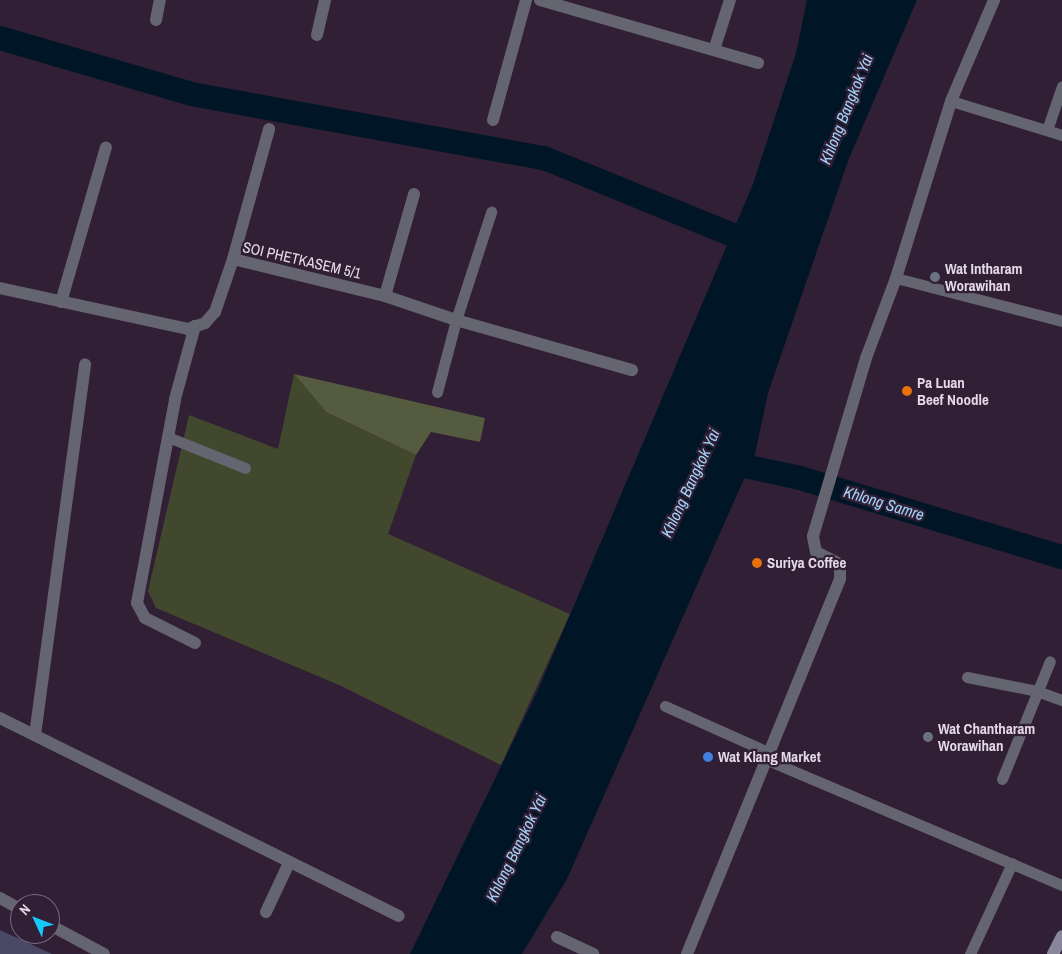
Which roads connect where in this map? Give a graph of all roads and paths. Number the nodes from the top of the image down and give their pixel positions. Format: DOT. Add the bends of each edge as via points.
graph roads {
  1 [pos="160,0"];
  2 [pos="325,0"];
  3 [pos="526,0"];
  4 [pos="540,0"];
  5 [pos="730,0"];
  6 [pos="994,0"];
  7 [pos="156,20"];
  8 [pos="317,35"];
  9 [pos="714,50"];
  10 [pos="758,63"];
  11 [pos="1062,86"];
  12 [pos="951,101"];
  13 [pos="493,120"];
  14 [pos="269,128"];
  15 [pos="1047,130"];
  16 [pos="1062,135"];
  17 [pos="106,147"];
  18 [pos="414,194"];
  19 [pos="491,212"];
  20 [pos="233,259"];
  21 [pos="896,278"];
  22 [pos="0,288"];
  23 [pos="386,296"];
  24 [pos="61,302"];
  25 [pos="456,320"];
  26 [pos="1062,320"];
  27 [pos="195,326"];
  28 [pos="85,364"];
  29 [pos="632,370"];
  30 [pos="437,392"];
  31 [pos="168,438"];
  32 [pos="245,468"];
  33 [pos="195,643"];
  34 [pos="1050,661"];
  35 [pos="968,676"];
  36 [pos="1037,691"];
  37 [pos="1062,700"];
  38 [pos="666,706"];
  39 [pos="0,718"];
  40 [pos="35,735"];
  41 [pos="767,756"];
  42 [pos="1002,779"];
  43 [pos="289,863"];
  44 [pos="1012,864"];
  45 [pos="1062,885"];
  46 [pos="266,912"];
  47 [pos="398,916"];
  48 [pos="60,930"];
  49 [pos="1062,936"];
  50 [pos="557,937"];
  51 [pos="104,954"];
  52 [pos="593,954"];
  53 [pos="687,954"];
  54 [pos="970,954"];
  55 [pos="1053,954"];
  1 -- 7 [label="street"];
  2 -- 8 [label="street"];
  3 -- 13 [label="street"];
  4 -- 9 [label="street"];
  5 -- 9 [label="street"];
  6 -- 12 [label="street"];
  9 -- 10 [label="street"];
  11 -- 15 [label="lane"];
  12 -- 15 [label="lane"];
  12 -- 21 [label="street"];
  14 -- 20 [label="street"];
  15 -- 16 [label="lane"];
  17 -- 24 [label="street"];
  18 -- 23 [label="street"];
  19 -- 25 [label="lane"];
  20 -- 23 [label="street, SOI PHETKASEM 5/1"];
  20 -- 27 [label="street, SOI PHETKASEM 5/1" via="215,312 205,323"];
  21 -- 26 [label="lane"];
  21 -- 41 [label="street" via="866,358 813,536 816,552 840,564 840,579"];
  22 -- 24 [label="street"];
  23 -- 25 [label="street, SOI PHETKASEM 5/1"];
  24 -- 27 [label="street" via="188,329"];
  25 -- 29 [label="street, SOI PHETKASEM 5/1"];
  25 -- 30 [label="lane"];
  27 -- 31 [label="street"];
  28 -- 40 [label="street"];
  31 -- 32 [label="lane"];
  31 -- 33 [label="street" via="137,603 145,618"];
  34 -- 36 [label="lane"];
  35 -- 36 [label="lane"];
  36 -- 37 [label="lane"];
  36 -- 42 [label="lane"];
  38 -- 41 [label="lane"];
  39 -- 40 [label="street"];
  40 -- 43 [label="street"];
  41 -- 44 [label="lane"];
  41 -- 53 [label="street"];
  43 -- 46 [label="street"];
  43 -- 47 [label="street"];
  44 -- 45 [label="lane"];
  44 -- 54 [label="lane"];
  48 -- 51 [label="street"];
  49 -- 55 [label="main road"];
  50 -- 52 [label="street"];
}
